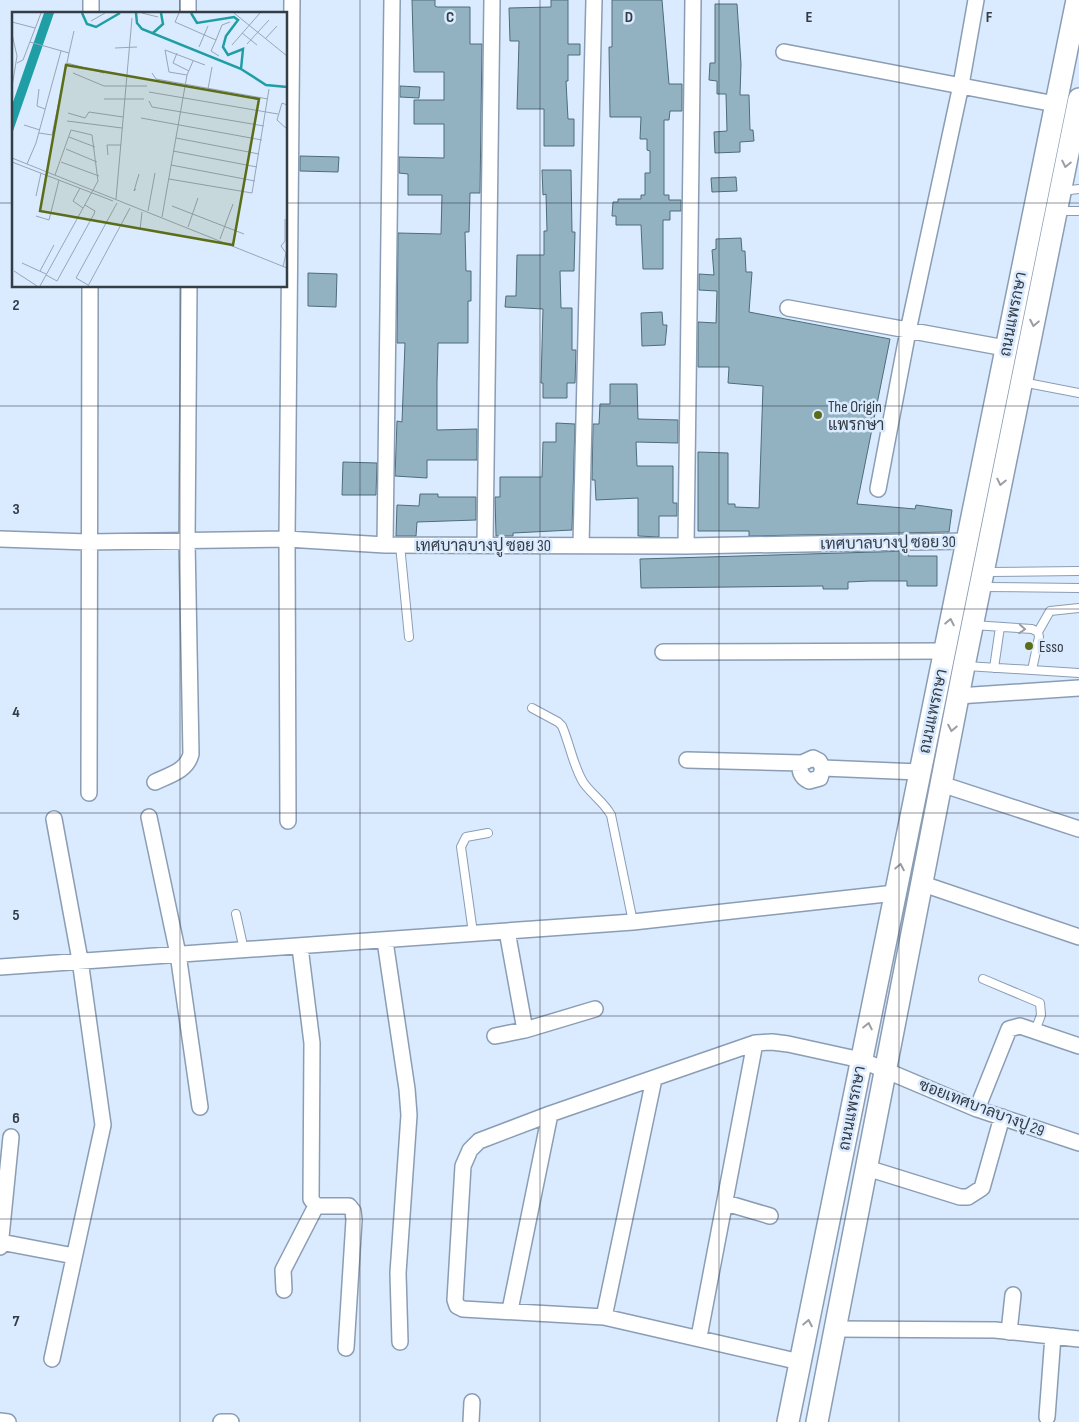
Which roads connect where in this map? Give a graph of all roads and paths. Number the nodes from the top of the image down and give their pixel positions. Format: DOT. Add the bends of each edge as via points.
graph roads {
  1 [pos="292,0"];
  2 [pos="392,0"];
  3 [pos="492,0"];
  4 [pos="594,0"];
  5 [pos="693,0"];
  6 [pos="976,0"];
  7 [pos="1077,0"];
  8 [pos="784,52"];
  9 [pos="961,85"];
  10 [pos="1079,99"];
  11 [pos="1055,104"];
  12 [pos="1065,197"];
  13 [pos="1079,211"];
  14 [pos="90,288"];
  15 [pos="189,288"];
  16 [pos="788,308"];
  17 [pos="908,331"];
  18 [pos="1005,348"];
  19 [pos="1022,382"];
  20 [pos="1079,393"];
  21 [pos="878,489"];
  22 [pos="0,539"];
  23 [pos="287,540"];
  24 [pos="187,541"];
  25 [pos="966,541"];
  26 [pos="88,542"];
  27 [pos="392,545"];
  28 [pos="485,545"];
  29 [pos="582,545"];
  30 [pos="686,546"];
  31 [pos="1079,571"];
  32 [pos="982,579"];
  33 [pos="1079,588"];
  34 [pos="1079,608"];
  35 [pos="973,625"];
  36 [pos="1000,627"];
  37 [pos="1038,632"];
  38 [pos="409,637"];
  39 [pos="944,651"];
  40 [pos="663,652"];
  41 [pos="964,666"];
  42 [pos="994,668"];
  43 [pos="1032,670"];
  44 [pos="1079,673"];
  45 [pos="1079,688"];
  46 [pos="958,696"];
  47 [pos="532,708"];
  48 [pos="687,760"];
  49 [pos="919,772"];
  50 [pos="155,782"];
  51 [pos="941,784"];
  52 [pos="89,793"];
  53 [pos="149,817"];
  54 [pos="54,819"];
  55 [pos="288,821"];
  56 [pos="1079,829"];
  57 [pos="488,833"];
  58 [pos="923,884"];
  59 [pos="895,893"];
  60 [pos="236,914"];
  61 [pos="633,922"];
  62 [pos="507,930"];
  63 [pos="473,933"];
  64 [pos="1079,937"];
  65 [pos="385,941"];
  66 [pos="300,946"];
  67 [pos="244,950"];
  68 [pos="178,954"];
  69 [pos="80,960"];
  70 [pos="0,967"];
  71 [pos="983,979"];
  72 [pos="596,1009"];
  73 [pos="525,1030"];
  74 [pos="1035,1031"];
  75 [pos="495,1036"];
  76 [pos="756,1043"];
  77 [pos="1079,1046"];
  78 [pos="861,1060"];
  79 [pos="886,1070"];
  80 [pos="654,1079"];
  81 [pos="200,1108"];
  82 [pos="978,1109"];
  83 [pos="550,1114"];
  84 [pos="1002,1117"];
  85 [pos="11,1137"];
  86 [pos="1079,1142"];
  87 [pos="867,1168"];
  88 [pos="726,1203"];
  89 [pos="316,1206"];
  90 [pos="770,1216"];
  91 [pos="0,1242"];
  92 [pos="0,1247"];
  93 [pos="74,1256"];
  94 [pos="284,1290"];
  95 [pos="1014,1295"];
  96 [pos="510,1310"];
  97 [pos="604,1317"];
  98 [pos="835,1330"];
  99 [pos="1009,1332"];
  100 [pos="1053,1336"];
  101 [pos="699,1337"];
  102 [pos="1079,1339"];
  103 [pos="400,1342"];
  104 [pos="346,1348"];
  105 [pos="52,1359"];
  106 [pos="800,1362"];
  107 [pos="472,1402"];
  108 [pos="1047,1417"];
  109 [pos="0,1421"];
  110 [pos="8,1422"];
  111 [pos="221,1422"];
  112 [pos="231,1422"];
  113 [pos="471,1422"];
  114 [pos="788,1422"];
  115 [pos="817,1422"];
  1 -- 23 [label="street"];
  2 -- 27 [label="street"];
  3 -- 28 [label="street"];
  4 -- 29 [label="street"];
  5 -- 30 [label="street"];
  6 -- 9 [label="street"];
  7 -- 11 [label="main road, ถนนแพรกษา"];
  8 -- 9 [label="street"];
  9 -- 11 [label="street"];
  9 -- 17 [label="street"];
  10 -- 12 [label="main road, ถนนแพรกษา, one-way"];
  11 -- 18 [label="main road, ถนนแพรกษา"];
  12 -- 13 [label="lane"];
  12 -- 19 [label="main road, ถนนแพรกษา, one-way"];
  14 -- 26 [label="street"];
  15 -- 24 [label="street"];
  16 -- 17 [label="street"];
  17 -- 18 [label="street"];
  17 -- 21 [label="street"];
  18 -- 25 [label="main road, ถนนแพรกษา"];
  19 -- 20 [label="lane"];
  19 -- 32 [label="main road, ถนนแพรกษา, one-way"];
  22 -- 26 [label="street, เทศบาลบางปู ซอย 30"];
  23 -- 24 [label="street, เทศบาลบางปู ซอย 30"];
  23 -- 27 [label="street, เทศบาลบางปู ซอย 30"];
  23 -- 55 [label="street"];
  24 -- 26 [label="street, เทศบาลบางปู ซอย 30"];
  24 -- 50 [label="street" via="191,754 184,768"];
  25 -- 30 [label="street, เทศบาลบางปู ซอย 30"];
  39 -- 25 [label="main road, ถนนแพรกษา, one-way"];
  26 -- 52 [label="street"];
  27 -- 28 [label="street, เทศบาลบางปู ซอย 30"];
  27 -- 38 [label="lane"];
  28 -- 29 [label="street, เทศบาลบางปู ซอย 30"];
  29 -- 30 [label="street, เทศบาลบางปู ซอย 30"];
  31 -- 32 [label="lane"];
  32 -- 33 [label="lane"];
  32 -- 35 [label="main road, ถนนแพรกษา"];
  34 -- 37 [label="lane" via="1050,610"];
  35 -- 36 [label="lane"];
  35 -- 41 [label="main road, ถนนแพรกษา"];
  36 -- 37 [label="lane, one-way"];
  36 -- 42 [label="lane"];
  37 -- 43 [label="lane"];
  39 -- 40 [label="street"];
  39 -- 49 [label="main road, ถนนแพรกษา"];
  41 -- 42 [label="lane"];
  41 -- 46 [label="main road, ถนนแพรกษา"];
  42 -- 43 [label="lane"];
  43 -- 44 [label="lane"];
  45 -- 46 [label="street"];
  46 -- 51 [label="main road, ถนนแพรกษา, one-way"];
  47 -- 61 [label="lane" via="562,726 578,773 611,815"];
  48 -- 49 [label="street" via="802,762 809,758 816,759 823,768"];
  59 -- 49 [label="main road, ถนนแพรกษา, one-way"];
  51 -- 56 [label="street"];
  51 -- 58 [label="main road, ถนนแพรกษา"];
  53 -- 68 [label="street"];
  54 -- 69 [label="street"];
  57 -- 63 [label="lane" via="466,837 461,847"];
  58 -- 64 [label="street"];
  58 -- 79 [label="main road, ถนนแพรกษา"];
  59 -- 61 [label="street"];
  78 -- 59 [label="main road, ถนนแพรกษา, one-way"];
  60 -- 67 [label="lane"];
  61 -- 62 [label="street"];
  62 -- 63 [label="street"];
  62 -- 73 [label="street"];
  63 -- 65 [label="street"];
  65 -- 66 [label="street"];
  65 -- 103 [label="street" via="409,1116 398,1273"];
  66 -- 67 [label="street"];
  66 -- 89 [label="street" via="312,1043 311,1199"];
  67 -- 68 [label="street"];
  68 -- 69 [label="street"];
  68 -- 81 [label="street"];
  69 -- 70 [label="street"];
  69 -- 93 [label="street" via="103,1125"];
  71 -- 74 [label="lane" via="1040,1003 1041,1014"];
  72 -- 73 [label="street"];
  73 -- 75 [label="street"];
  74 -- 77 [label="street"];
  74 -- 82 [label="street" via="1020,1026 1009,1029"];
  76 -- 78 [label="street, ซอยเทศบาลบางปู 29" via="788,1044"];
  76 -- 80 [label="street, ซอยเทศบาลบางปู 29"];
  76 -- 88 [label="street"];
  78 -- 79 [label="street, ซอยเทศบาลบางปู 29"];
  106 -- 78 [label="main road, ถนนแพรกษา, one-way"];
  79 -- 82 [label="street, ซอยเทศบาลบางปู 29"];
  79 -- 87 [label="main road, ถนนแพรกษา"];
  80 -- 83 [label="street, ซอยเทศบาลบางปู 29"];
  80 -- 97 [label="street"];
  82 -- 84 [label="street, ซอยเทศบาลบางปู 29"];
  83 -- 96 [label="street"];
  83 -- 96 [label="street, ซอยเทศบาลบางปู 29" via="479,1141 462,1166 455,1300 463,1309"];
  84 -- 86 [label="street, ซอยเทศบาลบางปู 29"];
  84 -- 87 [label="street" via="982,1188 968,1197"];
  85 -- 91 [label="street"];
  87 -- 98 [label="main road, ถนนแพรกษา"];
  88 -- 90 [label="street"];
  88 -- 101 [label="street"];
  89 -- 94 [label="street" via="283,1270"];
  89 -- 104 [label="street" via="349,1206 353,1211"];
  91 -- 92 [label="street"];
  91 -- 93 [label="street"];
  93 -- 105 [label="street"];
  95 -- 99 [label="street"];
  96 -- 97 [label="street, ซอยเทศบาลบางปู 29"];
  97 -- 101 [label="street, ซอยเทศบาลบางปู 29"];
  98 -- 99 [label="street"];
  98 -- 115 [label="main road, ถนนแพรกษา"];
  99 -- 100 [label="street"];
  100 -- 102 [label="street"];
  100 -- 108 [label="street"];
  101 -- 106 [label="street, ซอยเทศบาลบางปู 29"];
  106 -- 114 [label="main road, ถนนแพรกษา"];
  107 -- 113 [label="street"];
  109 -- 110 [label="street"];
  111 -- 112 [label="street"];
}
